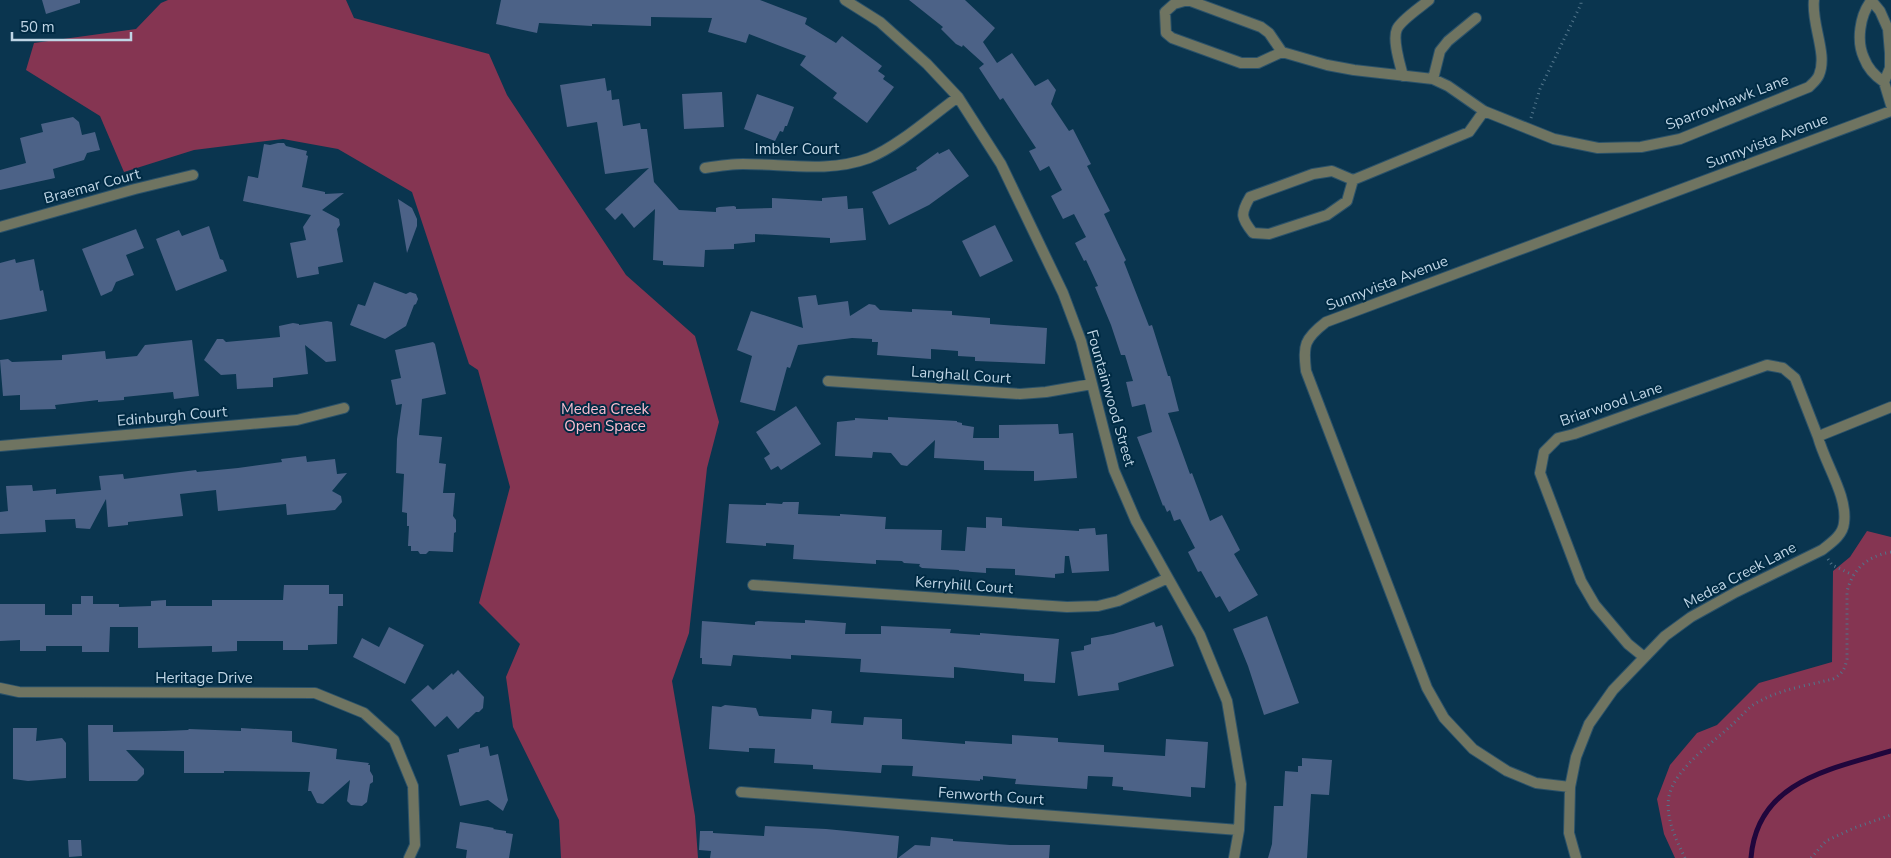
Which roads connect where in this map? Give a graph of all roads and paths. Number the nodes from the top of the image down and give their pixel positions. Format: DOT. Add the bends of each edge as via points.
graph roads {
  1 [pos="845,0"];
  2 [pos="1429,0"];
  3 [pos="1582,0"];
  4 [pos="1814,0"];
  5 [pos="1871,0"];
  6 [pos="1476,18"];
  7 [pos="1282,52"];
  8 [pos="1403,76"];
  9 [pos="1433,79"];
  10 [pos="1884,82"];
  11 [pos="958,97"];
  12 [pos="1891,105"];
  13 [pos="1484,111"];
  14 [pos="1891,111"];
  15 [pos="1528,128"];
  16 [pos="705,168"];
  17 [pos="193,176"];
  18 [pos="1353,180"];
  19 [pos="0,227"];
  20 [pos="828,380"];
  21 [pos="1092,384"];
  22 [pos="1891,407"];
  23 [pos="344,408"];
  24 [pos="1818,437"];
  25 [pos="0,446"];
  26 [pos="1822,550"];
  27 [pos="1891,552"];
  28 [pos="1853,575"];
  29 [pos="1168,578"];
  30 [pos="753,585"];
  31 [pos="1644,657"];
  32 [pos="0,688"];
  33 [pos="1570,787"];
  34 [pos="741,792"];
  35 [pos="1891,814"];
  36 [pos="1238,830"];
  37 [pos="409,858"];
  38 [pos="1234,858"];
  39 [pos="1576,858"];
  40 [pos="1685,858"];
  41 [pos="1811,858"];
  1 -- 11 [label="street, Fountainwood Street" via="880,22"];
  2 -- 8 [label="street" via="1397,29 1395,39"];
  3 -- 15 [label="path" via="1540,89"];
  4 -- 15 [label="street, Sparrowhawk Lane" via="1822,59 1819,76 1809,87 1680,139 1641,147 1598,148"];
  5 -- 10 [label="street" via="1884,19 1889,39 1890,68"];
  5 -- 10 [label="street" via="1865,8 1860,41 1863,57 1874,74"];
  6 -- 9 [label="street" via="1440,51"];
  7 -- 7 [label="street" via="1261,27 1188,0 1174,4 1165,12 1166,33 1172,38 1241,63 1258,63"];
  7 -- 8 [label="street, Sparrowhawk Lane" via="1327,65"];
  8 -- 9 [label="street, Sparrowhawk Lane"];
  9 -- 13 [label="street, Sparrowhawk Lane"];
  10 -- 12 [label="street"];
  11 -- 16 [label="street, Imbler Court" via="888,148 850,164 825,167 742,164"];
  11 -- 21 [label="street, Fountainwood Street" via="1001,164 1047,258 1081,341"];
  13 -- 15 [label="street, Sparrowhawk Lane"];
  13 -- 18 [label="street" via="1469,132"];
  14 -- 33 [label="street, Sunnyvista Avenue" via="1326,322 1310,334 1304,351 1306,371 1427,688 1444,718 1472,749 1507,771 1536,783"];
  17 -- 19 [label="street, Braemar Court"];
  18 -- 18 [label="street" via="1347,201 1327,215 1269,234 1252,233 1244,221 1243,210 1250,197 1322,172 1332,171"];
  20 -- 21 [label="street, Langhall Court" via="1020,394"];
  21 -- 29 [label="street, Fountainwood Street" via="1114,470 1136,521"];
  22 -- 24 [label="street"];
  23 -- 25 [label="street, Edinburgh Court" via="297,420"];
  24 -- 26 [label="street, Medea Creek Lane" via="1843,504 1844,525 1835,540"];
  24 -- 31 [label="street, Briarwood Lane" via="1795,378 1783,368 1767,365 1558,438 1544,452 1540,473 1581,581 1595,605 1628,644"];
  26 -- 28 [label="path" via="1832,565"];
  26 -- 31 [label="street, Medea Creek Lane" via="1691,617"];
  27 -- 28 [label="path" via="1875,556"];
  28 -- 40 [label="path" via="1847,592 1847,659 1840,675 1773,694 1757,702 1678,777 1669,796 1670,818"];
  29 -- 30 [label="street, Kerryhill Court" via="1118,601 1067,608"];
  29 -- 36 [label="street, Fountainwood Street" via="1200,635 1227,701 1241,784"];
  31 -- 33 [label="street, Medea Creek Lane" via="1613,690 1589,724 1576,757"];
  32 -- 37 [label="street, Heritage Drive" via="19,692 315,693 364,713 394,740 413,786 415,845"];
  33 -- 39 [label="street, Medea Creek Lane" via="1569,833"];
  34 -- 36 [label="street, Fenworth Court"];
  35 -- 41 [label="path" via="1826,841"];
  36 -- 38 [label="street, Fountainwood Street"];
}
